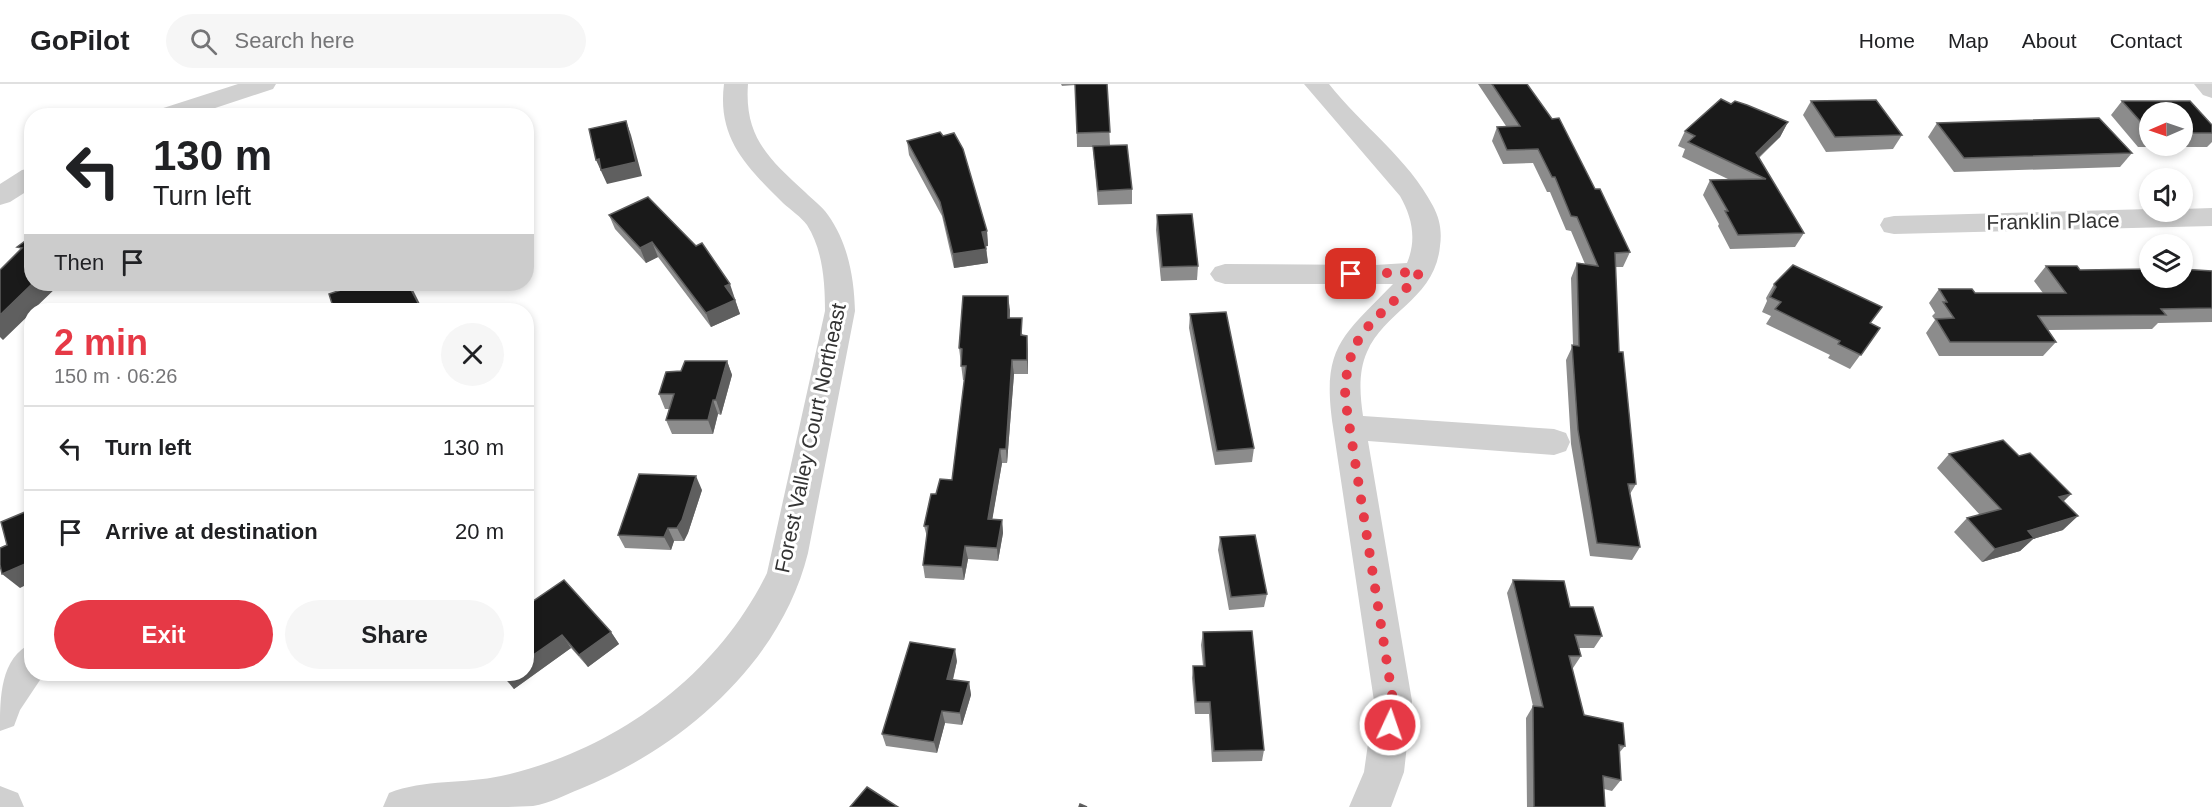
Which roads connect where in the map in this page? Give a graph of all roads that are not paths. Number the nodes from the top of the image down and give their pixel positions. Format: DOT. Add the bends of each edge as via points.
graph roads {
  1 [pos="264,84"];
  2 [pos="736,84"];
  3 [pos="1316,84"];
  4 [pos="2206,84"];
  5 [pos="2212,90"];
  6 [pos="188,108"];
  7 [pos="24,181"];
  8 [pos="0,196"];
  9 [pos="2212,217"];
  10 [pos="1894,225"];
  11 [pos="1420,272"];
  12 [pos="1225,274"];
  13 [pos="1349,427"];
  14 [pos="1554,442"];
  15 [pos="24,672"];
  16 [pos="0,713"];
  17 [pos="404,807"];
  18 [pos="1370,807"];
  1 -- 6 [label="street"];
  2 -- 17 [label="street, Forest Valley Court Northeast" via="736,119 743,139 757,161 818,220 833,251 840,286 840,311 785,572 762,621 726,668 678,713 621,751 567,776 505,795"];
  3 -- 11 [label="street" via="1408,187 1420,207 1427,226 1427,249"];
  4 -- 5 [label="street"];
  7 -- 8 [label="street"];
  9 -- 10 [label="street, Franklin Place"];
  11 -- 12 [label="street"];
  11 -- 13 [label="street" via="1405,291 1377,314 1351,352 1345,378"];
  13 -- 14 [label="street"];
  13 -- 18 [label="street" via="1393,701 1384,772"];
  15 -- 16 [label="street"];
}
